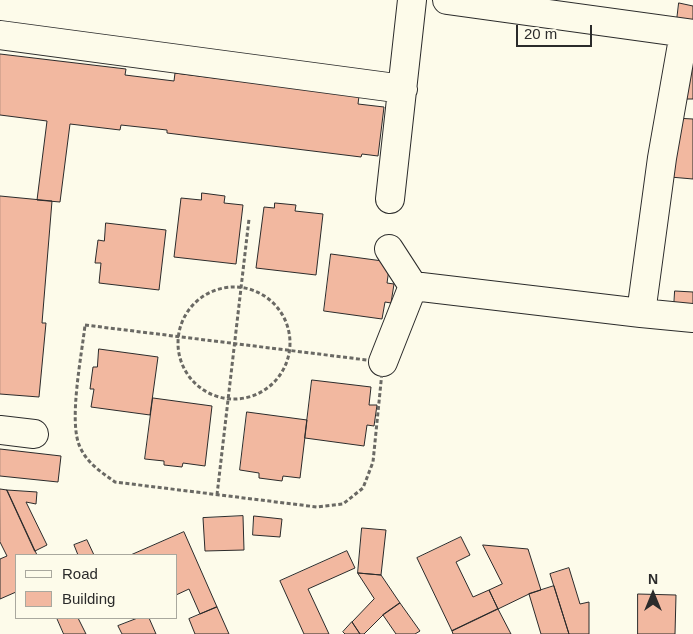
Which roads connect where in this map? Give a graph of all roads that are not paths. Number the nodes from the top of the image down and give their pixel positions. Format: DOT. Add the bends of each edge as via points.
graph roads {
  1 [pos="412,0"];
  2 [pos="447,0"];
  3 [pos="0,34"];
  4 [pos="688,34"];
  5 [pos="403,89"];
  6 [pos="390,199"];
  7 [pos="389,250"];
  8 [pos="413,286"];
  9 [pos="641,313"];
  10 [pos="693,318"];
  11 [pos="383,362"];
  12 [pos="0,430"];
  13 [pos="34,434"];
  1 -- 5 [label="lane"];
  2 -- 4 [label="lane"];
  3 -- 5 [label="lane"];
  4 -- 9 [label="lane" via="662,158"];
  5 -- 6 [label="lane"];
  7 -- 8 [label="lane"];
  8 -- 9 [label="lane"];
  8 -- 11 [label="lane"];
  9 -- 10 [label="lane"];
  12 -- 13 [label="lane"];
}
